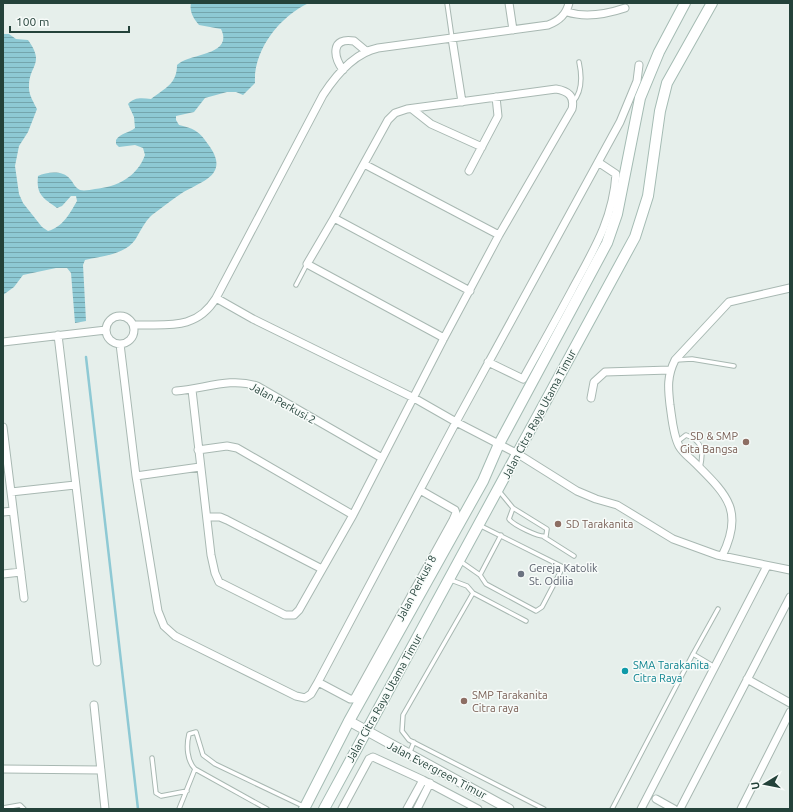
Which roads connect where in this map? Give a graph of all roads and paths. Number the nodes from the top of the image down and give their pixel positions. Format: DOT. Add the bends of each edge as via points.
graph roads {
  1 [pos="447,3"];
  2 [pos="509,3"];
  3 [pos="569,3"];
  4 [pos="685,3"];
  5 [pos="712,3"];
  6 [pos="625,8"];
  7 [pos="567,12"];
  8 [pos="513,30"];
  9 [pos="452,38"];
  10 [pos="366,51"];
  11 [pos="579,62"];
  12 [pos="639,65"];
  13 [pos="343,70"];
  14 [pos="496,97"];
  15 [pos="462,102"];
  16 [pos="573,102"];
  17 [pos="412,109"];
  18 [pos="482,147"];
  19 [pos="598,162"];
  20 [pos="364,164"];
  21 [pos="469,171"];
  22 [pos="334,218"];
  23 [pos="499,236"];
  24 [pos="307,264"];
  25 [pos="296,285"];
  26 [pos="790,288"];
  27 [pos="470,290"];
  28 [pos="216,298"];
  29 [pos="134,325"];
  30 [pos="106,330"];
  31 [pos="58,335"];
  32 [pos="444,338"];
  33 [pos="3,342"];
  34 [pos="120,344"];
  35 [pos="675,360"];
  36 [pos="488,362"];
  37 [pos="734,366"];
  38 [pos="670,370"];
  39 [pos="176,390"];
  40 [pos="192,390"];
  41 [pos="414,398"];
  42 [pos="591,398"];
  43 [pos="456,422"];
  44 [pos="3,427"];
  45 [pos="677,442"];
  46 [pos="499,444"];
  47 [pos="198,450"];
  48 [pos="518,454"];
  49 [pos="382,458"];
  50 [pos="200,467"];
  51 [pos="700,469"];
  52 [pos="6,472"];
  53 [pos="136,476"];
  54 [pos="75,485"];
  55 [pos="498,489"];
  56 [pos="420,490"];
  57 [pos="11,492"];
  58 [pos="513,508"];
  59 [pos="13,511"];
  60 [pos="3,512"];
  61 [pos="354,514"];
  62 [pos="207,517"];
  63 [pos="478,525"];
  64 [pos="501,535"];
  65 [pos="544,537"];
  66 [pos="574,556"];
  67 [pos="722,556"];
  68 [pos="460,561"];
  69 [pos="768,566"];
  70 [pos="322,569"];
  71 [pos="433,570"];
  72 [pos="790,570"];
  73 [pos="21,572"];
  74 [pos="3,574"];
  75 [pos="480,575"];
  76 [pos="449,579"];
  77 [pos="473,593"];
  78 [pos="790,597"];
  79 [pos="24,598"];
  80 [pos="718,609"];
  81 [pos="526,621"];
  82 [pos="693,654"];
  83 [pos="97,662"];
  84 [pos="715,667"];
  85 [pos="746,679"];
  86 [pos="318,682"];
  87 [pos="790,703"];
  88 [pos="94,705"];
  89 [pos="790,712"];
  90 [pos="349,721"];
  91 [pos="365,732"];
  92 [pos="414,742"];
  93 [pos="408,755"];
  94 [pos="152,758"];
  95 [pos="3,769"];
  96 [pos="101,770"];
  97 [pos="195,770"];
  98 [pos="423,780"];
  99 [pos="430,783"];
  100 [pos="187,791"];
  101 [pos="656,799"];
  102 [pos="3,808"];
  103 [pos="305,808"];
  104 [pos="24,809"];
  105 [pos="106,809"];
  106 [pos="179,809"];
  107 [pos="267,809"];
  108 [pos="324,809"];
  109 [pos="342,809"];
  110 [pos="407,809"];
  111 [pos="417,809"];
  112 [pos="477,809"];
  113 [pos="509,809"];
  114 [pos="544,809"];
  115 [pos="612,809"];
  116 [pos="641,809"];
  117 [pos="674,809"];
  118 [pos="680,809"];
  119 [pos="742,809"];
  1 -- 9 [label="lane"];
  2 -- 8 [label="street"];
  3 -- 7 [label="street"];
  4 -- 46 [label="main road, Jalan Citra Raya Utama Timur" via="659,52 640,98 617,214 606,243"];
  5 -- 48 [label="main road, Jalan Citra Raya Utama Timur" via="667,83 660,111 648,196 635,237"];
  6 -- 7 [label="street" via="591,15"];
  7 -- 8 [label="street" via="557,22"];
  8 -- 9 [label="street"];
  9 -- 10 [label="street"];
  9 -- 15 [label="street"];
  10 -- 13 [label="street"];
  10 -- 13 [label="street" via="354,41 345,40 340,43 335,55"];
  11 -- 16 [label="lane" via="581,84 578,97"];
  12 -- 19 [label="street" via="637,81 628,103"];
  13 -- 28 [label="street" via="323,95"];
  14 -- 15 [label="street"];
  14 -- 16 [label="street" via="556,89 569,93"];
  14 -- 18 [label="street" via="498,116"];
  15 -- 17 [label="street"];
  16 -- 23 [label="street" via="572,110"];
  17 -- 18 [label="street" via="431,124"];
  17 -- 20 [label="street" via="395,113 388,120"];
  18 -- 21 [label="street"];
  19 -- 36 [label="street"];
  19 -- 36 [label="street" via="616,174 611,209 603,234 522,379"];
  20 -- 22 [label="street"];
  20 -- 23 [label="street"];
  22 -- 24 [label="street"];
  22 -- 27 [label="street"];
  23 -- 27 [label="street"];
  24 -- 25 [label="lane"];
  24 -- 32 [label="street"];
  26 -- 35 [label="street" via="729,302"];
  27 -- 32 [label="street"];
  28 -- 29 [label="street" via="194,321"];
  28 -- 41 [label="street" via="253,319"];
  29 -- 30 [label="street" via="122,316 114,317 108,322"];
  29 -- 34 [label="street" via="134,334 128,341"];
  30 -- 31 [label="street"];
  30 -- 34 [label="street" via="113,342"];
  31 -- 33 [label="street"];
  31 -- 54 [label="street"];
  32 -- 41 [label="street"];
  34 -- 53 [label="street"];
  35 -- 37 [label="lane" via="692,359"];
  35 -- 38 [label="street"];
  36 -- 43 [label="street"];
  38 -- 42 [label="street" via="605,372 594,382"];
  38 -- 45 [label="street" via="668,384"];
  39 -- 40 [label="street, Jalan Perkusi 2"];
  40 -- 47 [label="street"];
  40 -- 49 [label="street, Jalan Perkusi 2" via="231,382 249,383"];
  41 -- 43 [label="street"];
  41 -- 49 [label="street"];
  43 -- 46 [label="street"];
  43 -- 56 [label="street"];
  44 -- 52 [label="street"];
  45 -- 51 [label="street" via="682,451"];
  45 -- 51 [label="lane" via="686,435 700,444 703,457"];
  46 -- 48 [label="street"];
  46 -- 71 [label="main road, Jalan Citra Raya Utama Timur" via="483,481"];
  47 -- 50 [label="street"];
  47 -- 61 [label="street" via="227,446 237,448"];
  48 -- 55 [label="main road, Jalan Citra Raya Utama Timur"];
  48 -- 67 [label="street" via="577,491 617,505 673,538"];
  49 -- 61 [label="street"];
  50 -- 53 [label="street"];
  50 -- 62 [label="street"];
  51 -- 67 [label="street" via="716,484 729,504 733,520 730,539"];
  52 -- 57 [label="street"];
  53 -- 86 [label="street" via="151,575 158,611 164,626 175,636 296,696 305,698 311,694"];
  54 -- 57 [label="street"];
  54 -- 83 [label="street"];
  55 -- 58 [label="lane"];
  55 -- 63 [label="main road, Jalan Citra Raya Utama Timur"];
  56 -- 86 [label="street"];
  56 -- 86 [label="street, Jalan Perkusi 8" via="456,513 354,699"];
  57 -- 59 [label="street"];
  58 -- 65 [label="lane" via="547,529"];
  58 -- 65 [label="lane" via="508,519 512,523"];
  59 -- 60 [label="street"];
  59 -- 73 [label="street"];
  61 -- 70 [label="street"];
  62 -- 70 [label="street" via="227,520"];
  62 -- 70 [label="street" via="211,555 219,582 285,615 294,615 299,610"];
  63 -- 64 [label="lane"];
  63 -- 68 [label="main road, Jalan Citra Raya Utama Timur"];
  64 -- 75 [label="lane"];
  64 -- 75 [label="lane" via="563,566 542,607 536,611 486,584"];
  65 -- 66 [label="lane"];
  67 -- 69 [label="street"];
  68 -- 75 [label="lane"];
  68 -- 76 [label="main road, Jalan Citra Raya Utama Timur"];
  69 -- 72 [label="street"];
  69 -- 84 [label="street"];
  71 -- 76 [label="main road"];
  71 -- 90 [label="main road, Jalan Citra Raya Utama Timur"];
  73 -- 74 [label="street"];
  73 -- 79 [label="street"];
  76 -- 77 [label="lane" via="467,586"];
  76 -- 91 [label="main road, Jalan Citra Raya Utama Timur"];
  77 -- 81 [label="lane"];
  77 -- 92 [label="lane" via="403,715 402,731"];
  78 -- 85 [label="street"];
  80 -- 82 [label="lane"];
  82 -- 84 [label="lane"];
  82 -- 115 [label="lane"];
  84 -- 116 [label="street"];
  85 -- 87 [label="street"];
  85 -- 118 [label="street"];
  88 -- 96 [label="street"];
  89 -- 119 [label="street"];
  90 -- 91 [label="street, Jalan Evergreen Timur"];
  90 -- 103 [label="main road, Jalan Citra Raya Utama Timur"];
  91 -- 93 [label="street, Jalan Evergreen Timur"];
  91 -- 108 [label="main road, Jalan Citra Raya Utama Timur"];
  92 -- 93 [label="lane"];
  92 -- 114 [label="lane"];
  93 -- 113 [label="street, Jalan Evergreen Timur"];
  94 -- 100 [label="lane" via="156,794 161,796"];
  95 -- 96 [label="street"];
  96 -- 105 [label="street"];
  97 -- 100 [label="lane"];
  97 -- 103 [label="lane" via="190,763 187,742 189,734 194,732 199,737 203,755 215,764"];
  97 -- 107 [label="lane"];
  98 -- 99 [label="street"];
  98 -- 109 [label="street" via="373,757"];
  98 -- 110 [label="street"];
  99 -- 111 [label="street"];
  99 -- 112 [label="street"];
  100 -- 106 [label="lane"];
  101 -- 117 [label="street"];
  102 -- 104 [label="lane" via="20,805"];
}
